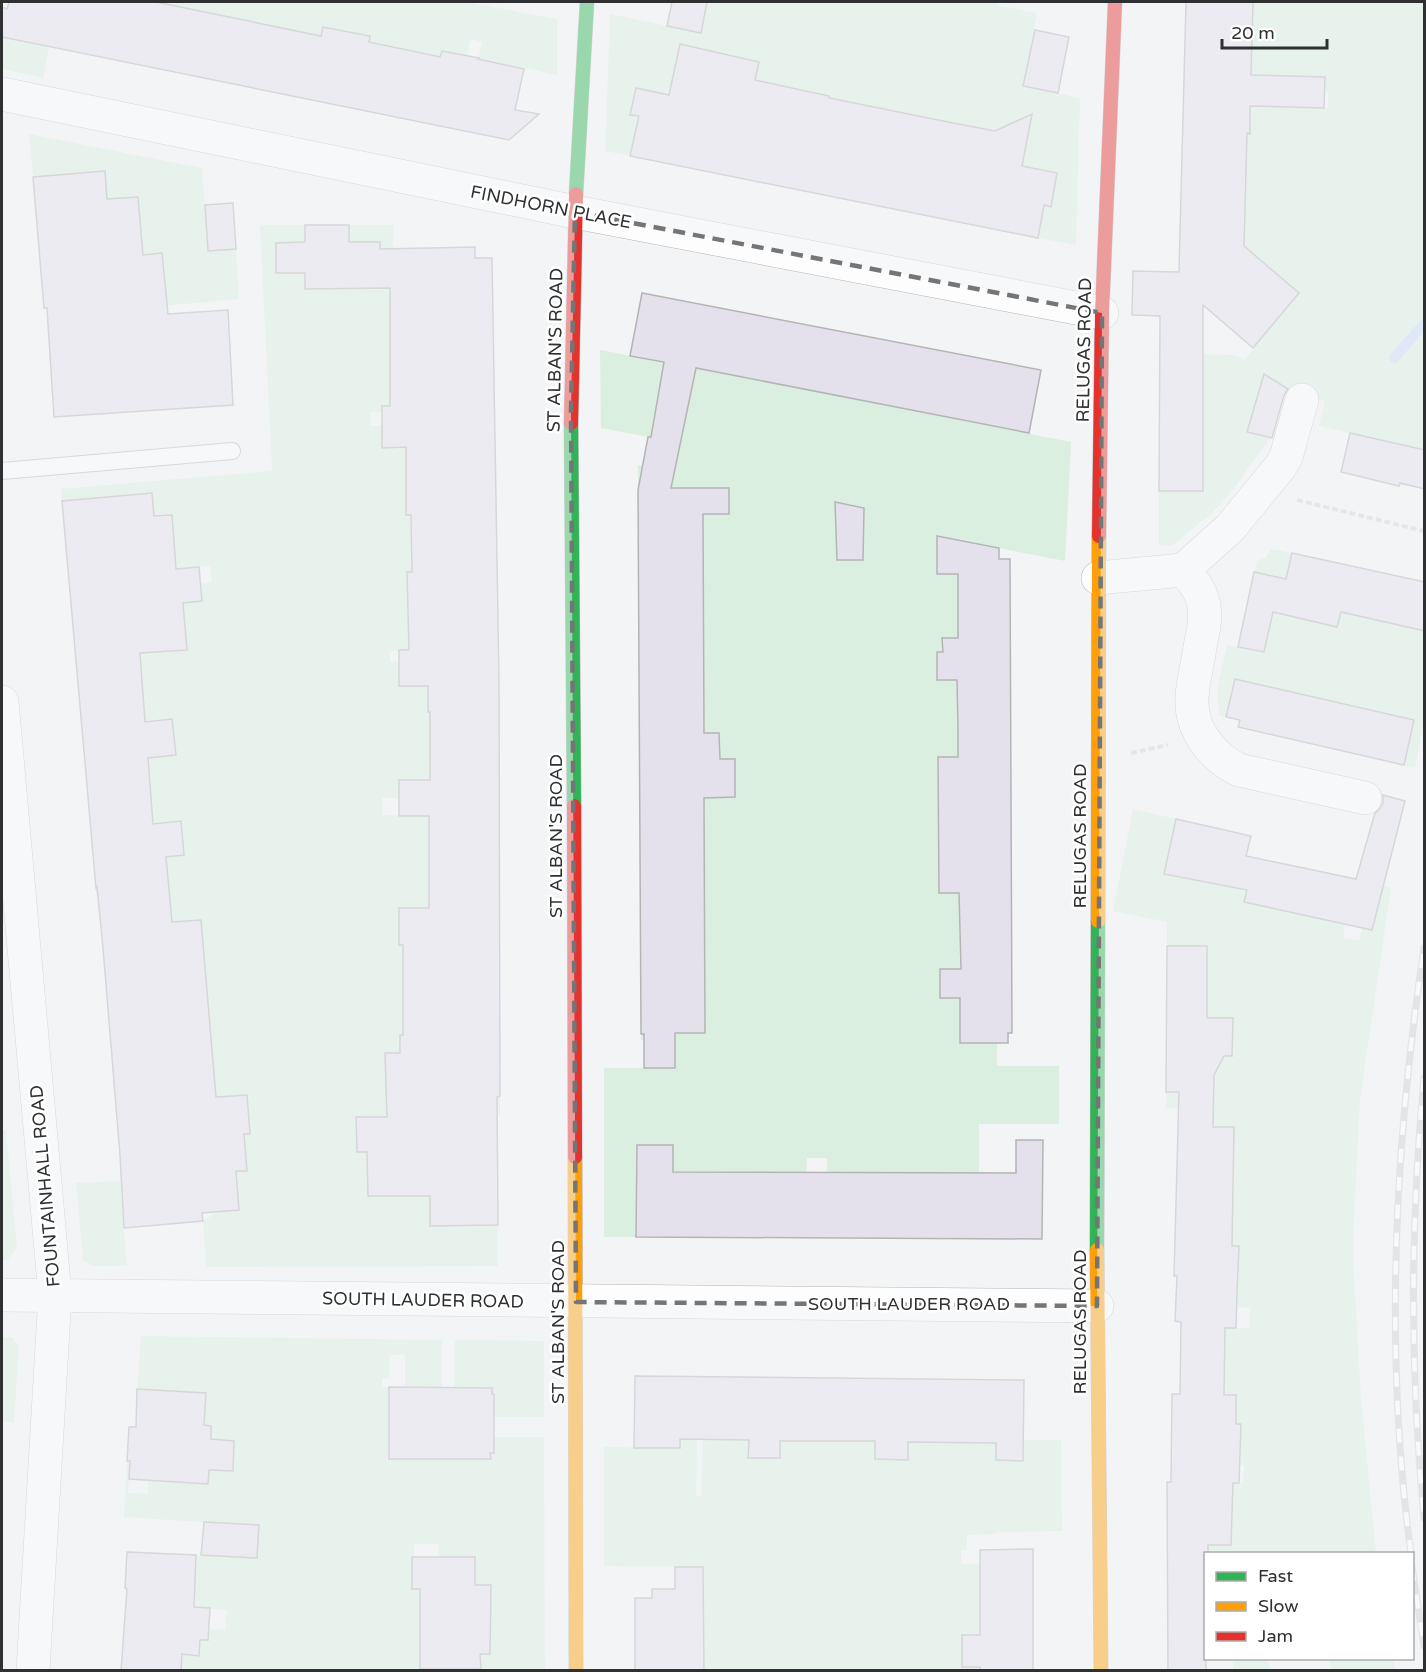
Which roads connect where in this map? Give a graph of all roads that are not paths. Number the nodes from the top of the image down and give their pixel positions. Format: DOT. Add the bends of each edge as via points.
graph roads {
  1 [pos="587,2"];
  2 [pos="1115,2"];
  3 [pos="2,94"];
  4 [pos="575,213"];
  5 [pos="1102,313"];
  6 [pos="1302,400"];
  7 [pos="232,451"];
  8 [pos="2,471"];
  9 [pos="1184,570"];
  10 [pos="1098,578"];
  11 [pos="2,702"];
  12 [pos="1365,798"];
  13 [pos="2,1294"];
  14 [pos="55,1295"];
  15 [pos="576,1302"];
  16 [pos="1097,1306"];
  17 [pos="33,1671"];
  18 [pos="576,1671"];
  19 [pos="1101,1671"];
  1 -- 4 [label="street, ST ALBAN'S ROAD"];
  2 -- 5 [label="street, RELUGAS ROAD"];
  3 -- 4 [label="street, FINDHORN PLACE"];
  4 -- 5 [label="street, FINDHORN PLACE"];
  4 -- 15 [label="street, ST ALBAN'S ROAD" via="571,411"];
  5 -- 10 [label="street, RELUGAS ROAD"];
  6 -- 9 [label="street" via="1286,457 1262,492"];
  7 -- 8 [label="lane"];
  9 -- 10 [label="street"];
  9 -- 12 [label="street" via="1200,592 1204,608 1192,697 1195,721 1203,738 1217,755 1239,770"];
  10 -- 16 [label="street, RELUGAS ROAD"];
  11 -- 14 [label="street, FOUNTAINHALL ROAD"];
  13 -- 14 [label="street, SOUTH LAUDER ROAD"];
  14 -- 15 [label="street, SOUTH LAUDER ROAD"];
  14 -- 17 [label="street, FOUNTAINHALL ROAD"];
  15 -- 16 [label="street, SOUTH LAUDER ROAD"];
  15 -- 18 [label="street, ST ALBAN'S ROAD"];
  16 -- 19 [label="street, RELUGAS ROAD"];
}
